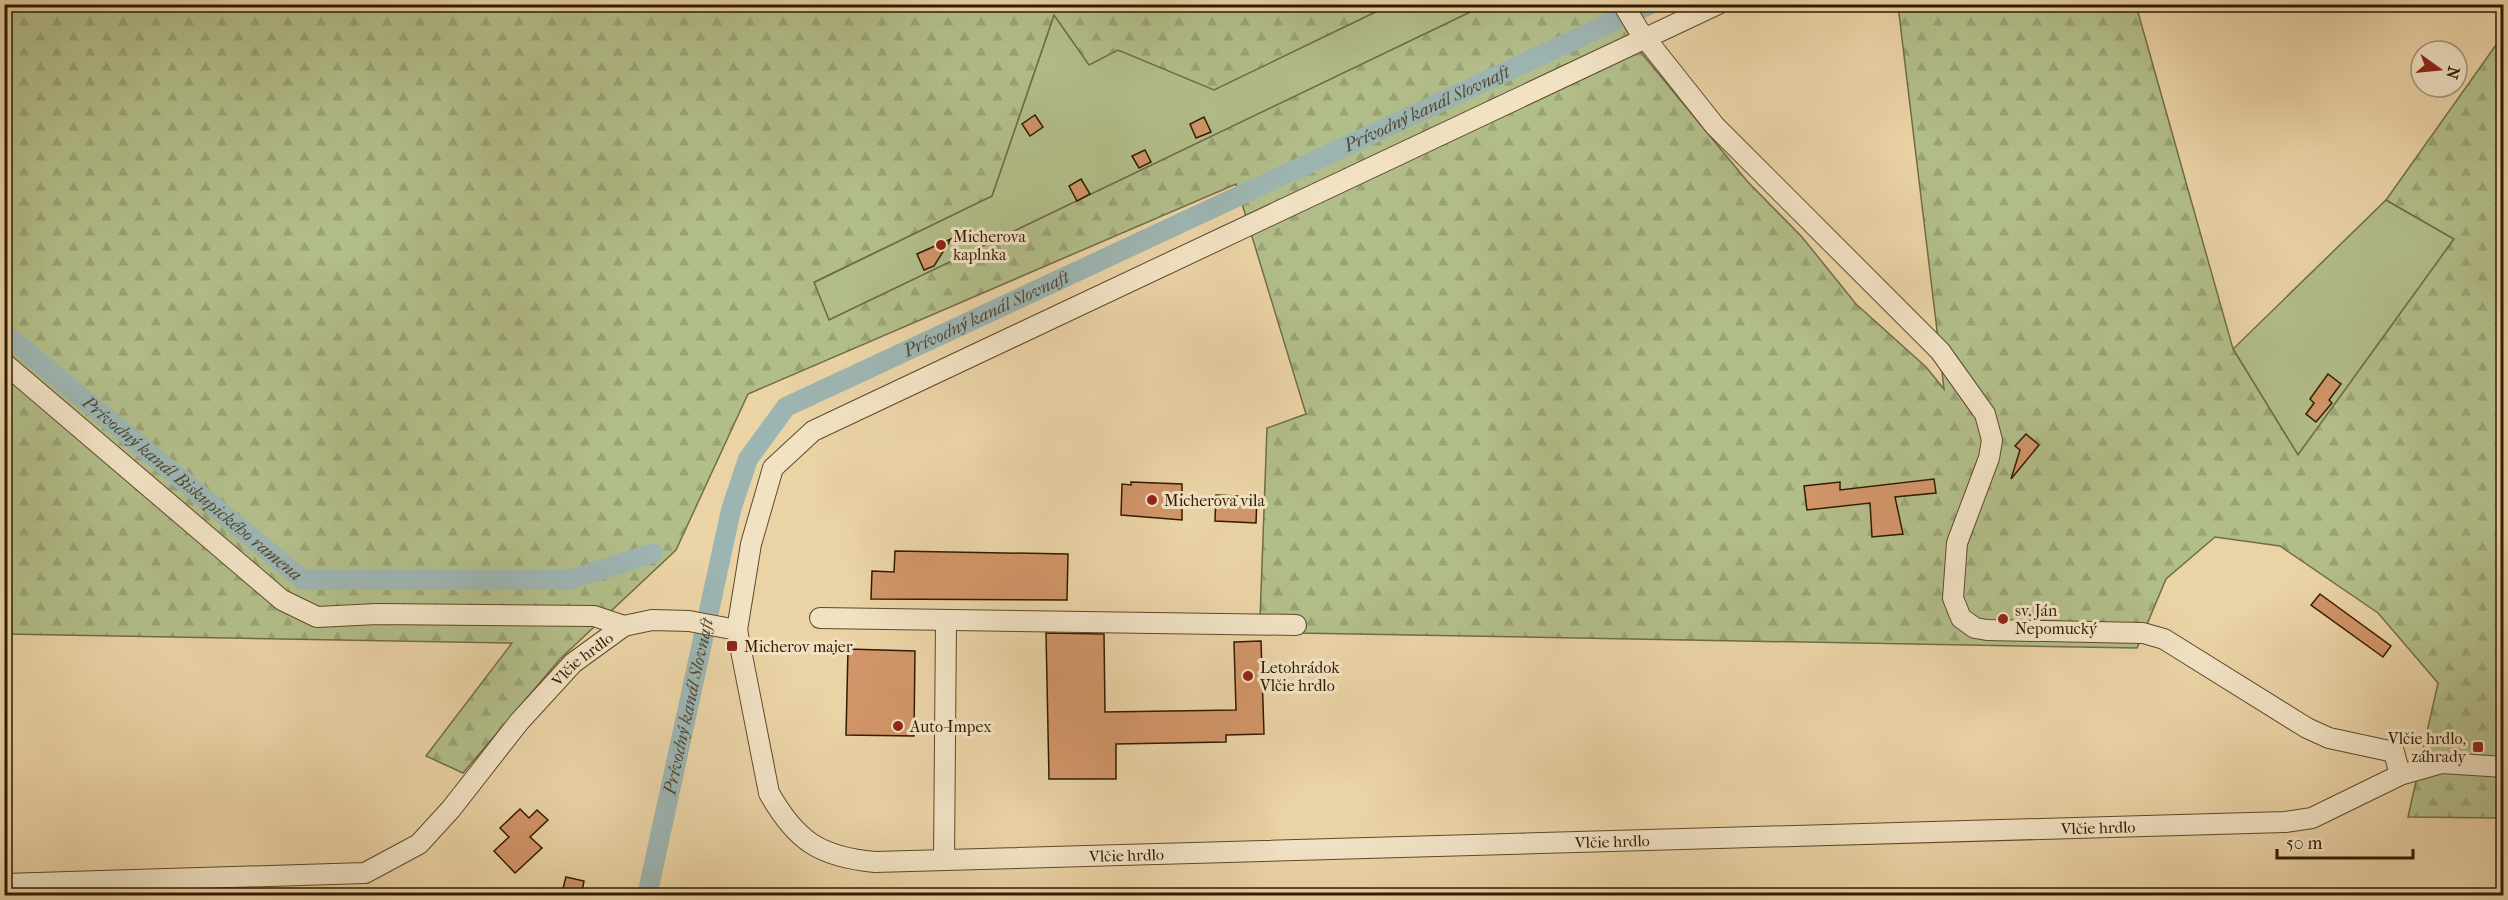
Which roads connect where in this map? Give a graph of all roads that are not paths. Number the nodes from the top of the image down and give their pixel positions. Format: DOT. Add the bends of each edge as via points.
graph roads {
  1 [pos="1623,4"];
  2 [pos="1718,4"];
  3 [pos="1642,33"];
  4 [pos="4,363"];
  5 [pos="820,618"];
  6 [pos="946,621"];
  7 [pos="1296,625"];
  8 [pos="624,626"];
  9 [pos="730,629"];
  10 [pos="2504,767"];
  11 [pos="2400,775"];
  12 [pos="944,860"];
  13 [pos="4,884"];
  1 -- 3 [label="street"];
  2 -- 3 [label="street"];
  3 -- 9 [label="street" via="813,431 773,468"];
  3 -- 11 [label="street" via="1715,126 1940,351 1985,414 1992,440 1989,458 1957,543 1953,598 1961,618 1987,630 2143,633 2164,639 2307,728 2329,738 2394,752"];
  4 -- 8 [label="street" via="282,600 317,617 594,616"];
  5 -- 6 [label="street"];
  6 -- 7 [label="street"];
  6 -- 12 [label="street"];
  8 -- 9 [label="street, Vlčie hrdlo" via="652,620 689,621"];
  8 -- 13 [label="street, Vlčie hrdlo" via="573,663 419,844 364,873"];
  9 -- 12 [label="street, Vlčie hrdlo" via="769,793 796,833 831,855 848,859"];
  10 -- 11 [label="street, Vlčie hrdlo" via="2442,763"];
  11 -- 12 [label="street, Vlčie hrdlo" via="2312,818 2285,822"];
}
